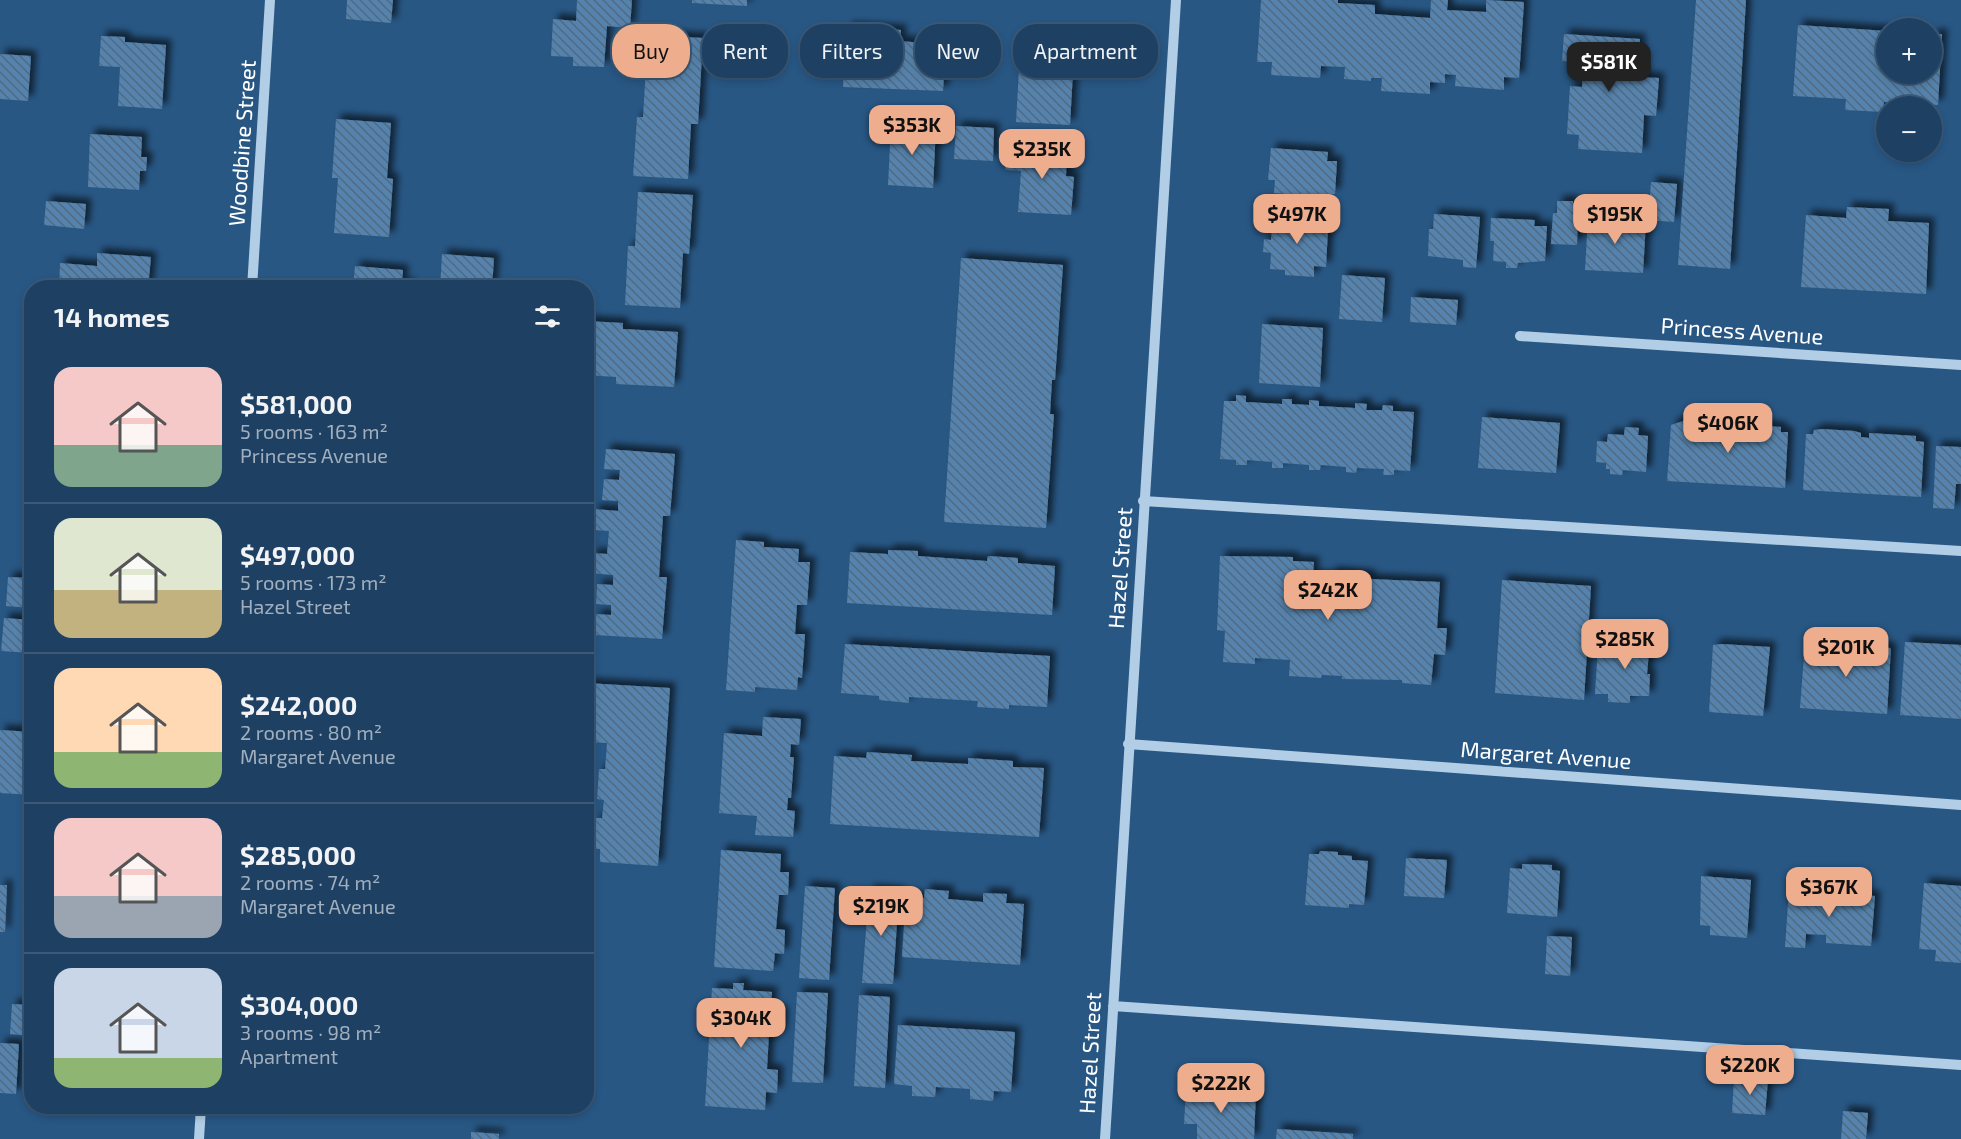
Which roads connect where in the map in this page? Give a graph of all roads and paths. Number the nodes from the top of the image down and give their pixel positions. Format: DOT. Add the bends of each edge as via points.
graph roads {
  1 [pos="270,0"];
  2 [pos="1176,0"];
  3 [pos="252,280"];
  4 [pos="1520,336"];
  5 [pos="1961,365"];
  6 [pos="1143,501"];
  7 [pos="1961,552"];
  8 [pos="1128,744"];
  9 [pos="1961,805"];
  10 [pos="1113,1006"];
  11 [pos="1961,1065"];
  12 [pos="201,1114"];
  13 [pos="199,1139"];
  14 [pos="1105,1139"];
  1 -- 3 [label="street, Woodbine Street"];
  2 -- 6 [label="street, Hazel Street"];
  4 -- 5 [label="street, Princess Avenue"];
  6 -- 7 [label="street"];
  6 -- 8 [label="street, Hazel Street"];
  8 -- 9 [label="street, Margaret Avenue"];
  8 -- 10 [label="street, Hazel Street"];
  10 -- 11 [label="street"];
  10 -- 14 [label="street, Hazel Street"];
  12 -- 13 [label="street"];
}
